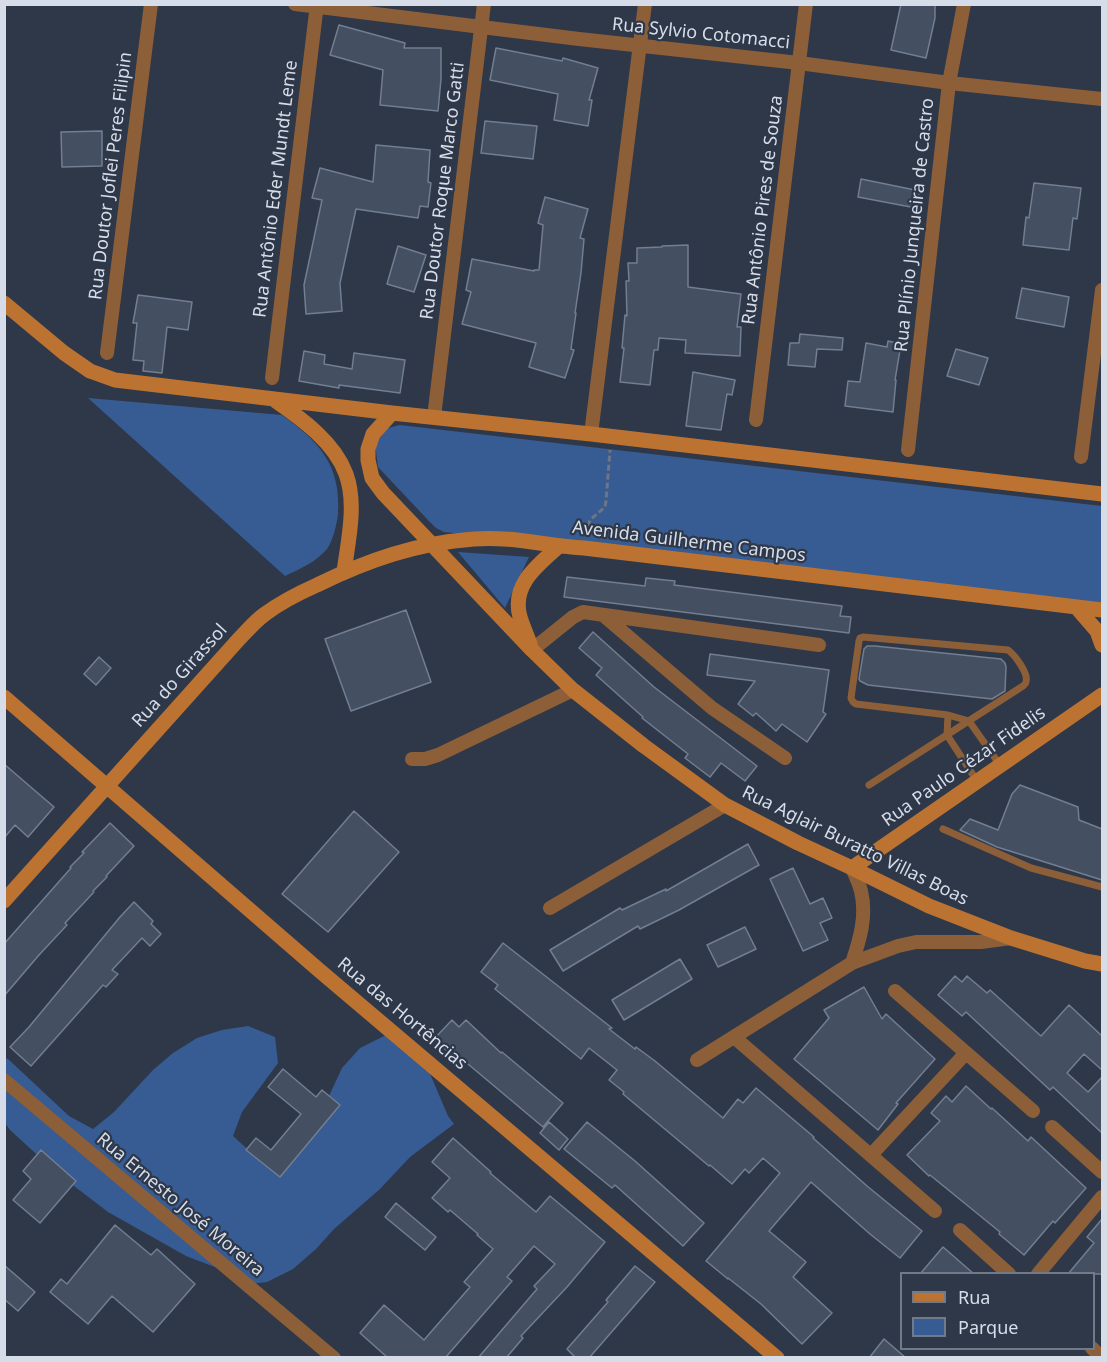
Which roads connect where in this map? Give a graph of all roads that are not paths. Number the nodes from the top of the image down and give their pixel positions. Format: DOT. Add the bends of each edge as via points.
graph roads {
  1 [pos="151,4"];
  2 [pos="295,4"];
  3 [pos="483,4"];
  4 [pos="645,4"];
  5 [pos="806,4"];
  6 [pos="964,4"];
  7 [pos="316,6"];
  8 [pos="481,26"];
  9 [pos="641,45"];
  10 [pos="799,63"];
  11 [pos="949,83"];
  12 [pos="1102,99"];
  13 [pos="1102,290"];
  14 [pos="4,303"];
  15 [pos="107,353"];
  16 [pos="272,378"];
  17 [pos="273,399"];
  18 [pos="392,413"];
  19 [pos="434,417"];
  20 [pos="756,420"];
  21 [pos="591,434"];
  22 [pos="908,450"];
  23 [pos="1081,457"];
  24 [pos="1102,494"];
  25 [pos="432,544"];
  26 [pos="558,547"];
  27 [pos="344,572"];
  28 [pos="1077,608"];
  29 [pos="1102,610"];
  30 [pos="603,615"];
  31 [pos="819,645"];
  32 [pos="1102,645"];
  33 [pos="532,650"];
  34 [pos="1102,681"];
  35 [pos="573,690"];
  36 [pos="1100,696"];
  37 [pos="4,697"];
  38 [pos="948,715"];
  39 [pos="969,721"];
  40 [pos="947,735"];
  41 [pos="785,758"];
  42 [pos="412,759"];
  43 [pos="1000,765"];
  44 [pos="977,781"];
  45 [pos="869,785"];
  46 [pos="108,786"];
  47 [pos="725,805"];
  48 [pos="943,829"];
  49 [pos="852,868"];
  50 [pos="1102,887"];
  51 [pos="4,901"];
  52 [pos="550,908"];
  53 [pos="1011,938"];
  54 [pos="1085,961"];
  55 [pos="852,963"];
  56 [pos="1102,964"];
  57 [pos="1102,977"];
  58 [pos="895,991"];
  59 [pos="734,1036"];
  60 [pos="966,1053"];
  61 [pos="697,1060"];
  62 [pos="4,1080"];
  63 [pos="1033,1111"];
  64 [pos="1052,1127"];
  65 [pos="872,1155"];
  66 [pos="1102,1172"];
  67 [pos="1102,1197"];
  68 [pos="935,1211"];
  69 [pos="960,1230"];
  70 [pos="1007,1272"];
  71 [pos="1040,1272"];
  72 [pos="334,1358"];
  73 [pos="777,1358"];
  1 -- 15 [label="street, Rua Doutor Joflei Peres Filipin"];
  2 -- 7 [label="street, Rua Sylvio Cotomacci"];
  3 -- 8 [label="street, Rua Doutor Roque Marco Gatti"];
  4 -- 9 [label="street"];
  5 -- 10 [label="street, Rua Antônio Pires de Souza"];
  6 -- 11 [label="street, Rua Plínio Junqueira de Castro"];
  7 -- 8 [label="street, Rua Sylvio Cotomacci"];
  7 -- 16 [label="street, Rua Antônio Eder Mundt Leme"];
  8 -- 9 [label="street, Rua Sylvio Cotomacci"];
  8 -- 19 [label="street, Rua Doutor Roque Marco Gatti"];
  9 -- 10 [label="street, Rua Sylvio Cotomacci"];
  9 -- 21 [label="street"];
  10 -- 11 [label="street, Rua Sylvio Cotomacci"];
  10 -- 20 [label="street, Rua Antônio Pires de Souza"];
  11 -- 12 [label="street, Rua Sylvio Cotomacci"];
  11 -- 22 [label="street, Rua Plínio Junqueira de Castro"];
  13 -- 23 [label="street"];
  14 -- 17 [label="main road" via="64,353 90,371 115,380"];
  17 -- 18 [label="main road"];
  17 -- 27 [label="main road" via="316,432 346,474 351,518"];
  18 -- 19 [label="main road"];
  18 -- 25 [label="main road" via="373,434 368,449 372,478"];
  19 -- 21 [label="main road"];
  21 -- 24 [label="main road"];
  25 -- 26 [label="main road, Avenida Guilherme Campos" via="476,539"];
  25 -- 27 [label="main road, Rua do Girassol"];
  25 -- 33 [label="main road, Rua Aglair Buratto Villas Boas"];
  26 -- 28 [label="main road, Avenida Guilherme Campos"];
  26 -- 33 [label="main road" via="534,569 518,597 519,615"];
  27 -- 46 [label="main road, Rua do Girassol" via="281,603 253,624"];
  28 -- 29 [label="main road, Avenida Guilherme Campos"];
  28 -- 32 [label="main road"];
  30 -- 31 [label="street"];
  30 -- 33 [label="street" via="583,612"];
  30 -- 41 [label="street" via="712,708"];
  33 -- 35 [label="main road, Rua Aglair Buratto Villas Boas"];
  34 -- 36 [label="main road"];
  35 -- 42 [label="street" via="438,755"];
  35 -- 47 [label="main road, Rua Aglair Buratto Villas Boas"];
  36 -- 43 [label="main road, Rua Paulo Cézar Fidelis"];
  37 -- 46 [label="main road, Rua das Hortências"];
  38 -- 39 [label="lane"];
  38 -- 39 [label="lane" via="853,702 860,638 1008,650 1027,681"];
  38 -- 40 [label="lane"];
  39 -- 40 [label="lane"];
  39 -- 43 [label="lane"];
  40 -- 44 [label="lane"];
  40 -- 45 [label="lane"];
  43 -- 44 [label="main road, Rua Paulo Cézar Fidelis"];
  44 -- 49 [label="main road, Rua Paulo Cézar Fidelis"];
  46 -- 51 [label="main road, Rua do Girassol"];
  46 -- 73 [label="main road, Rua das Hortências"];
  47 -- 49 [label="main road, Rua Aglair Buratto Villas Boas"];
  47 -- 52 [label="street"];
  48 -- 50 [label="lane" via="1031,868"];
  49 -- 53 [label="main road, Rua Aglair Buratto Villas Boas" via="930,906"];
  49 -- 55 [label="street" via="861,891 863,913"];
  53 -- 54 [label="main road, Rua Aglair Buratto Villas Boas"];
  53 -- 55 [label="street" via="916,942"];
  54 -- 56 [label="main road, Rua Aglair Buratto Villas Boas"];
  54 -- 57 [label="main road"];
  55 -- 59 [label="street"];
  58 -- 60 [label="street"];
  59 -- 61 [label="street"];
  59 -- 65 [label="street"];
  60 -- 63 [label="street"];
  60 -- 65 [label="street"];
  62 -- 72 [label="street, Rua Ernesto José Moreira"];
  64 -- 66 [label="street"];
  65 -- 68 [label="street"];
  67 -- 71 [label="street"];
  69 -- 70 [label="street"];
}
